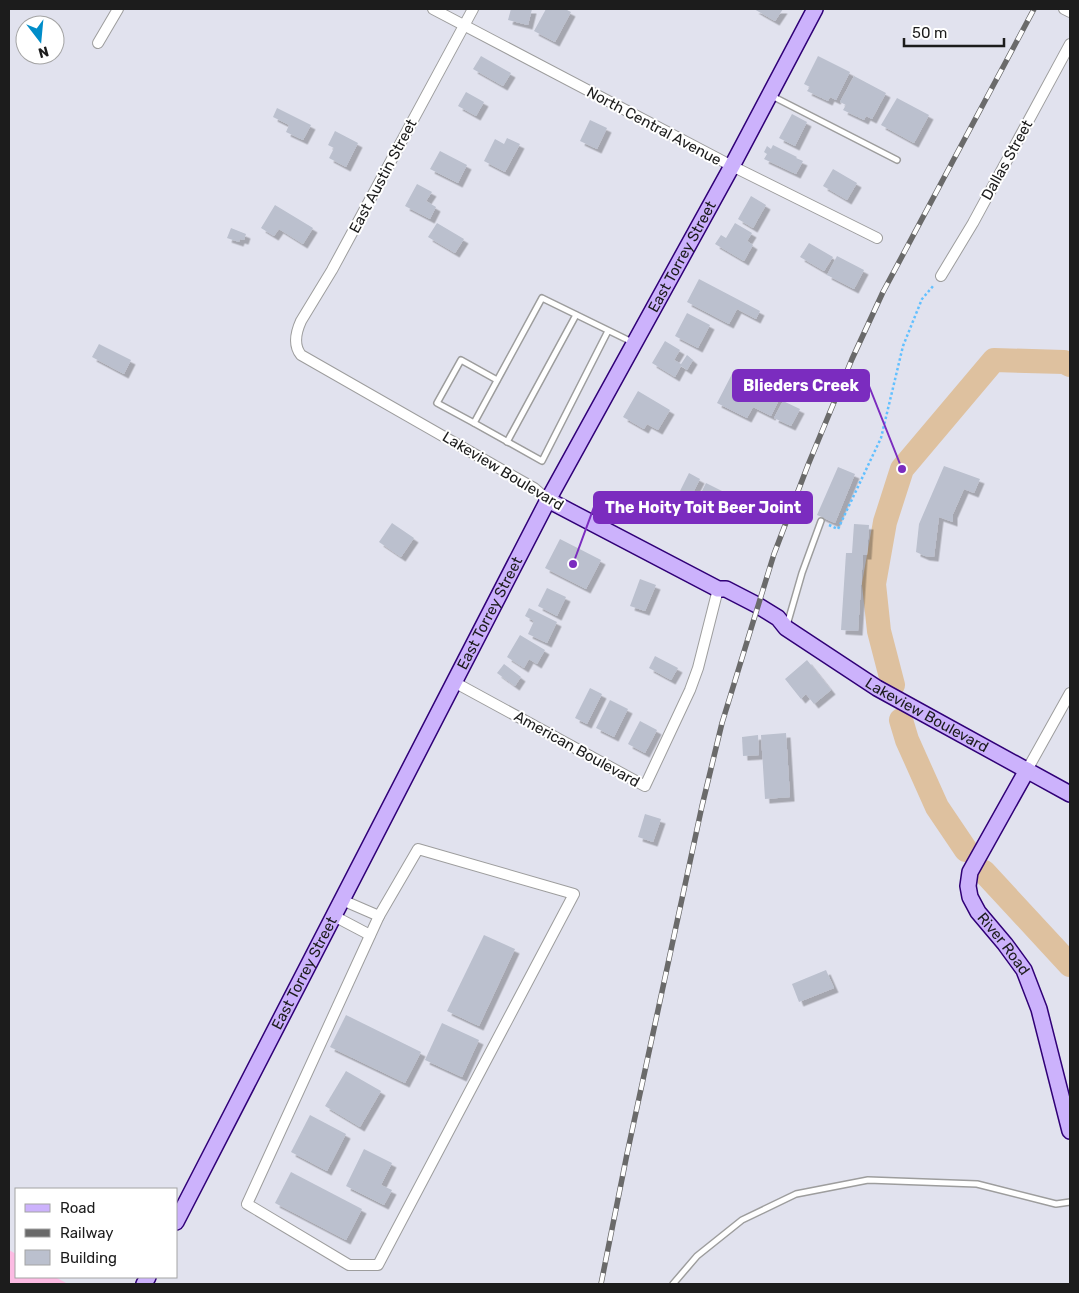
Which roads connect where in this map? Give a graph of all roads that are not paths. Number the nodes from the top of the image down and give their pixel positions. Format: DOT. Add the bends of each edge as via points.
graph roads {
  1 [pos="118,9"];
  2 [pos="433,9"];
  3 [pos="473,9"];
  4 [pos="815,9"];
  5 [pos="1064,9"];
  6 [pos="1070,12"];
  7 [pos="464,26"];
  8 [pos="98,43"];
  9 [pos="1070,44"];
  10 [pos="770,94"];
  11 [pos="896,160"];
  12 [pos="732,166"];
  13 [pos="878,238"];
  14 [pos="941,276"];
  15 [pos="576,314"];
  16 [pos="608,331"];
  17 [pos="296,344"];
  18 [pos="634,344"];
  19 [pos="497,380"];
  20 [pos="474,423"];
  21 [pos="507,442"];
  22 [pos="548,500"];
  23 [pos="821,521"];
  24 [pos="718,589"];
  25 [pos="786,628"];
  26 [pos="454,682"];
  27 [pos="1070,693"];
  28 [pos="1027,770"];
  29 [pos="1070,794"];
  30 [pos="342,900"];
  31 [pos="334,916"];
  32 [pos="379,916"];
  33 [pos="370,935"];
  34 [pos="1070,1131"];
  35 [pos="1070,1202"];
  36 [pos="178,1218"];
  37 [pos="673,1284"];
  1 -- 8 [label="street"];
  2 -- 7 [label="street, North Central Avenue"];
  3 -- 7 [label="street, East Austin Street"];
  4 -- 10 [label="street, East Torrey Street"];
  5 -- 6 [label="street"];
  7 -- 12 [label="street, North Central Avenue"];
  7 -- 17 [label="street, East Austin Street" via="332,270 297,328"];
  9 -- 14 [label="street, Dallas Street"];
  10 -- 11 [label="lane"];
  10 -- 12 [label="street, East Torrey Street"];
  12 -- 13 [label="street, North Central Avenue"];
  12 -- 18 [label="street, East Torrey Street"];
  15 -- 16 [label="lane"];
  15 -- 19 [label="lane" via="542,298"];
  15 -- 21 [label="lane"];
  16 -- 18 [label="lane"];
  16 -- 21 [label="lane" via="542,461"];
  17 -- 22 [label="street, Lakeview Boulevard" via="301,355 534,488"];
  18 -- 22 [label="street, East Torrey Street"];
  19 -- 20 [label="lane"];
  19 -- 20 [label="lane" via="461,360 437,403"];
  20 -- 21 [label="lane"];
  22 -- 24 [label="street, Lakeview Boulevard"];
  22 -- 26 [label="street, East Torrey Street"];
  23 -- 25 [label="lane"];
  24 -- 25 [label="street, Lakeview Boulevard" via="726,589 757,605 778,618"];
  24 -- 26 [label="street, American Boulevard" via="690,690 645,786"];
  25 -- 28 [label="street, Lakeview Boulevard" via="877,688"];
  26 -- 30 [label="street, East Torrey Street"];
  27 -- 28 [label="street"];
  28 -- 29 [label="street, Lakeview Boulevard"];
  28 -- 34 [label="street, River Road" via="970,872 968,886 978,912 1024,970 1039,1009"];
  30 -- 31 [label="street, East Torrey Street"];
  30 -- 32 [label="street"];
  31 -- 33 [label="street"];
  31 -- 36 [label="street, East Torrey Street"];
  32 -- 33 [label="street"];
  32 -- 33 [label="street" via="418,849 574,894 378,1265 349,1265 247,1204"];
  35 -- 37 [label="lane" via="1056,1204 977,1184 868,1180 796,1194 742,1220 697,1256"];
}
